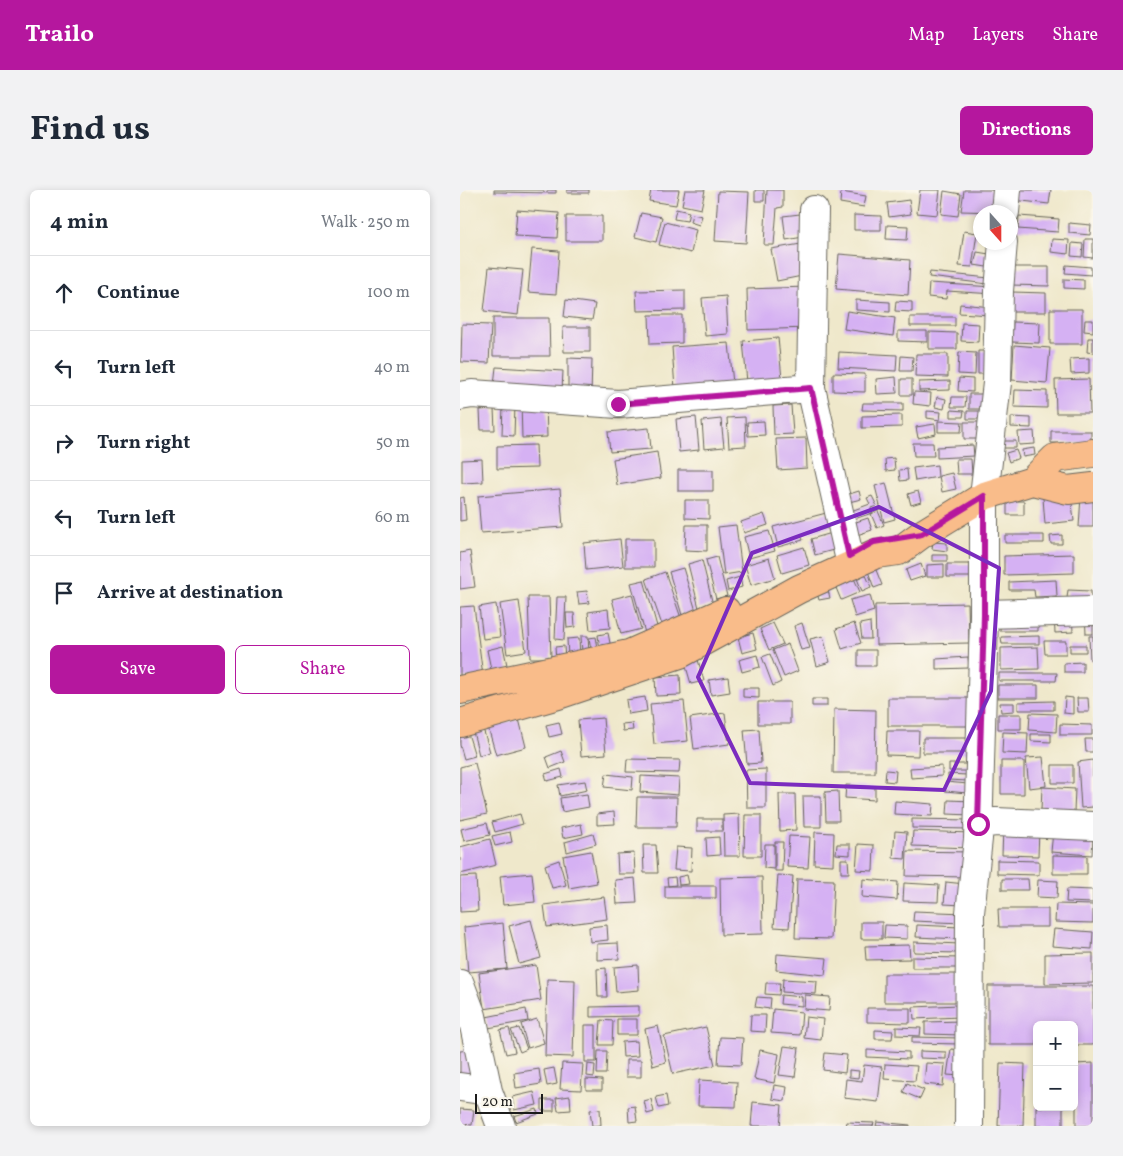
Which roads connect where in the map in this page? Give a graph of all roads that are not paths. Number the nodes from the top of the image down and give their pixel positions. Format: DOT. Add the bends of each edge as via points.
graph roads {
  1 [pos="1007,190"];
  2 [pos="1006,205"];
  3 [pos="814,210"];
  4 [pos="1002,250"];
  5 [pos="811,388"];
  6 [pos="460,396"];
  7 [pos="1093,453"];
  8 [pos="1032,481"];
  9 [pos="1093,487"];
  10 [pos="984,496"];
  11 [pos="922,534"];
  12 [pos="849,556"];
  13 [pos="1093,611"];
  14 [pos="984,614"];
  15 [pos="460,690"];
  16 [pos="460,723"];
  17 [pos="978,824"];
  18 [pos="1093,826"];
  19 [pos="460,984"];
  20 [pos="460,1087"];
  21 [pos="488,1091"];
  22 [pos="501,1126"];
  23 [pos="969,1126"];
  1 -- 2 [label="street"];
  3 -- 5 [label="street"];
  4 -- 10 [label="street" via="997,383"];
  5 -- 6 [label="street" via="618,404 472,394"];
  5 -- 12 [label="street"];
  7 -- 8 [label="main road" via="1055,458"];
  8 -- 9 [label="main road" via="1068,490"];
  8 -- 10 [label="main road"];
  10 -- 11 [label="main road"];
  10 -- 14 [label="street"];
  11 -- 12 [label="main road" via="874,542"];
  11 -- 16 [label="main road" via="899,552 876,554 799,589 680,654 558,695"];
  12 -- 15 [label="main road" via="629,654"];
  13 -- 14 [label="street"];
  14 -- 17 [label="street"];
  17 -- 18 [label="street"];
  17 -- 23 [label="street" via="970,913"];
  19 -- 21 [label="street" via="472,1016"];
  20 -- 21 [label="street"];
  21 -- 22 [label="street"];
}
